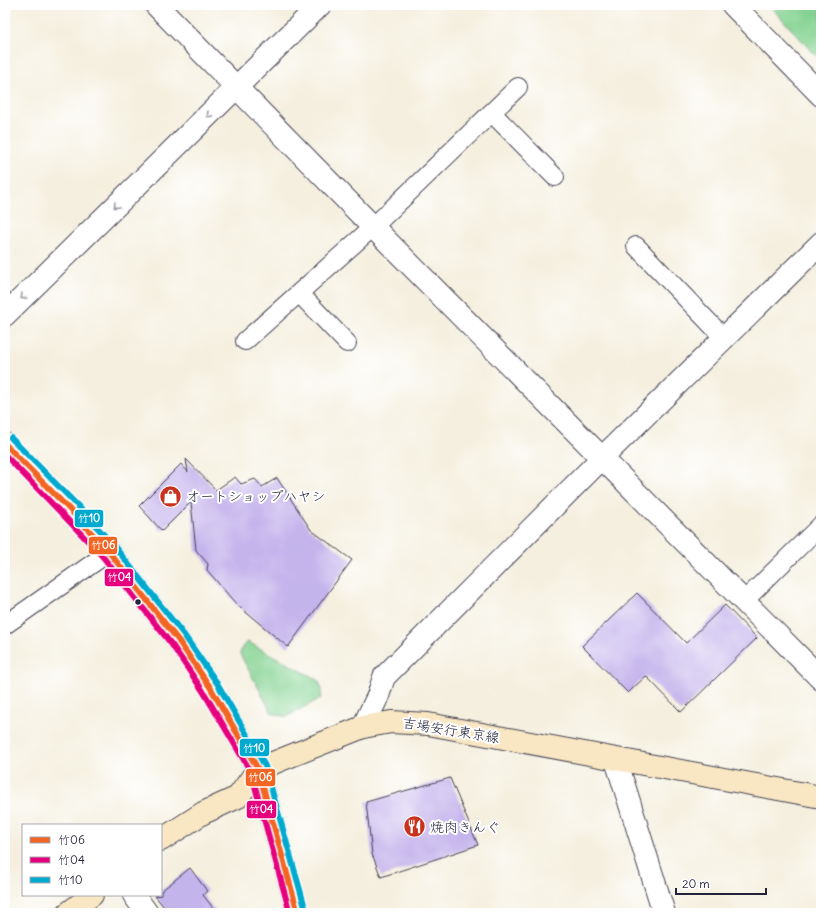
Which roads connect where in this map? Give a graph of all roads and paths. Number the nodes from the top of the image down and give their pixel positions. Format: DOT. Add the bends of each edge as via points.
graph roads {
  1 [pos="156,5"];
  2 [pos="320,5"];
  3 [pos="733,5"];
  4 [pos="237,87"];
  5 [pos="518,87"];
  6 [pos="821,95"];
  7 [pos="492,113"];
  8 [pos="555,177"];
  9 [pos="373,227"];
  10 [pos="821,243"];
  11 [pos="636,246"];
  12 [pos="299,293"];
  13 [pos="5,315"];
  14 [pos="724,338"];
  15 [pos="245,341"];
  16 [pos="347,343"];
  17 [pos="5,444"];
  18 [pos="602,458"];
  19 [pos="821,525"];
  20 [pos="109,552"];
  21 [pos="744,601"];
  22 [pos="5,625"];
  23 [pos="821,679"];
  24 [pos="363,727"];
  25 [pos="616,760"];
  26 [pos="258,769"];
  27 [pos="821,797"];
  28 [pos="162,839"];
  29 [pos="91,896"];
  30 [pos="135,896"];
  31 [pos="68,913"];
  32 [pos="147,913"];
  33 [pos="298,913"];
  34 [pos="664,913"];
  1 -- 4 [label="street"];
  2 -- 4 [label="street"];
  3 -- 6 [label="street"];
  4 -- 9 [label="street"];
  4 -- 13 [label="street, one-way"];
  5 -- 7 [label="lane"];
  7 -- 8 [label="lane"];
  7 -- 9 [label="lane"];
  9 -- 12 [label="lane"];
  9 -- 18 [label="street"];
  10 -- 14 [label="street"];
  11 -- 14 [label="lane"];
  12 -- 15 [label="lane"];
  12 -- 16 [label="lane"];
  14 -- 18 [label="street"];
  17 -- 20 [label="main road"];
  18 -- 21 [label="street"];
  18 -- 24 [label="street" via="384,677"];
  19 -- 21 [label="lane"];
  20 -- 22 [label="lane"];
  20 -- 26 [label="main road" via="178,640 210,687"];
  21 -- 23 [label="street"];
  24 -- 25 [label="main road, 吉場安行東京線" via="391,722 428,724"];
  24 -- 26 [label="main road, 吉場安行東京線"];
  25 -- 27 [label="main road, 吉場安行東京線"];
  25 -- 34 [label="street"];
  26 -- 28 [label="main road" via="238,797 203,813"];
  26 -- 33 [label="main road"];
  29 -- 31 [label="main road"];
  30 -- 32 [label="street"];
}
